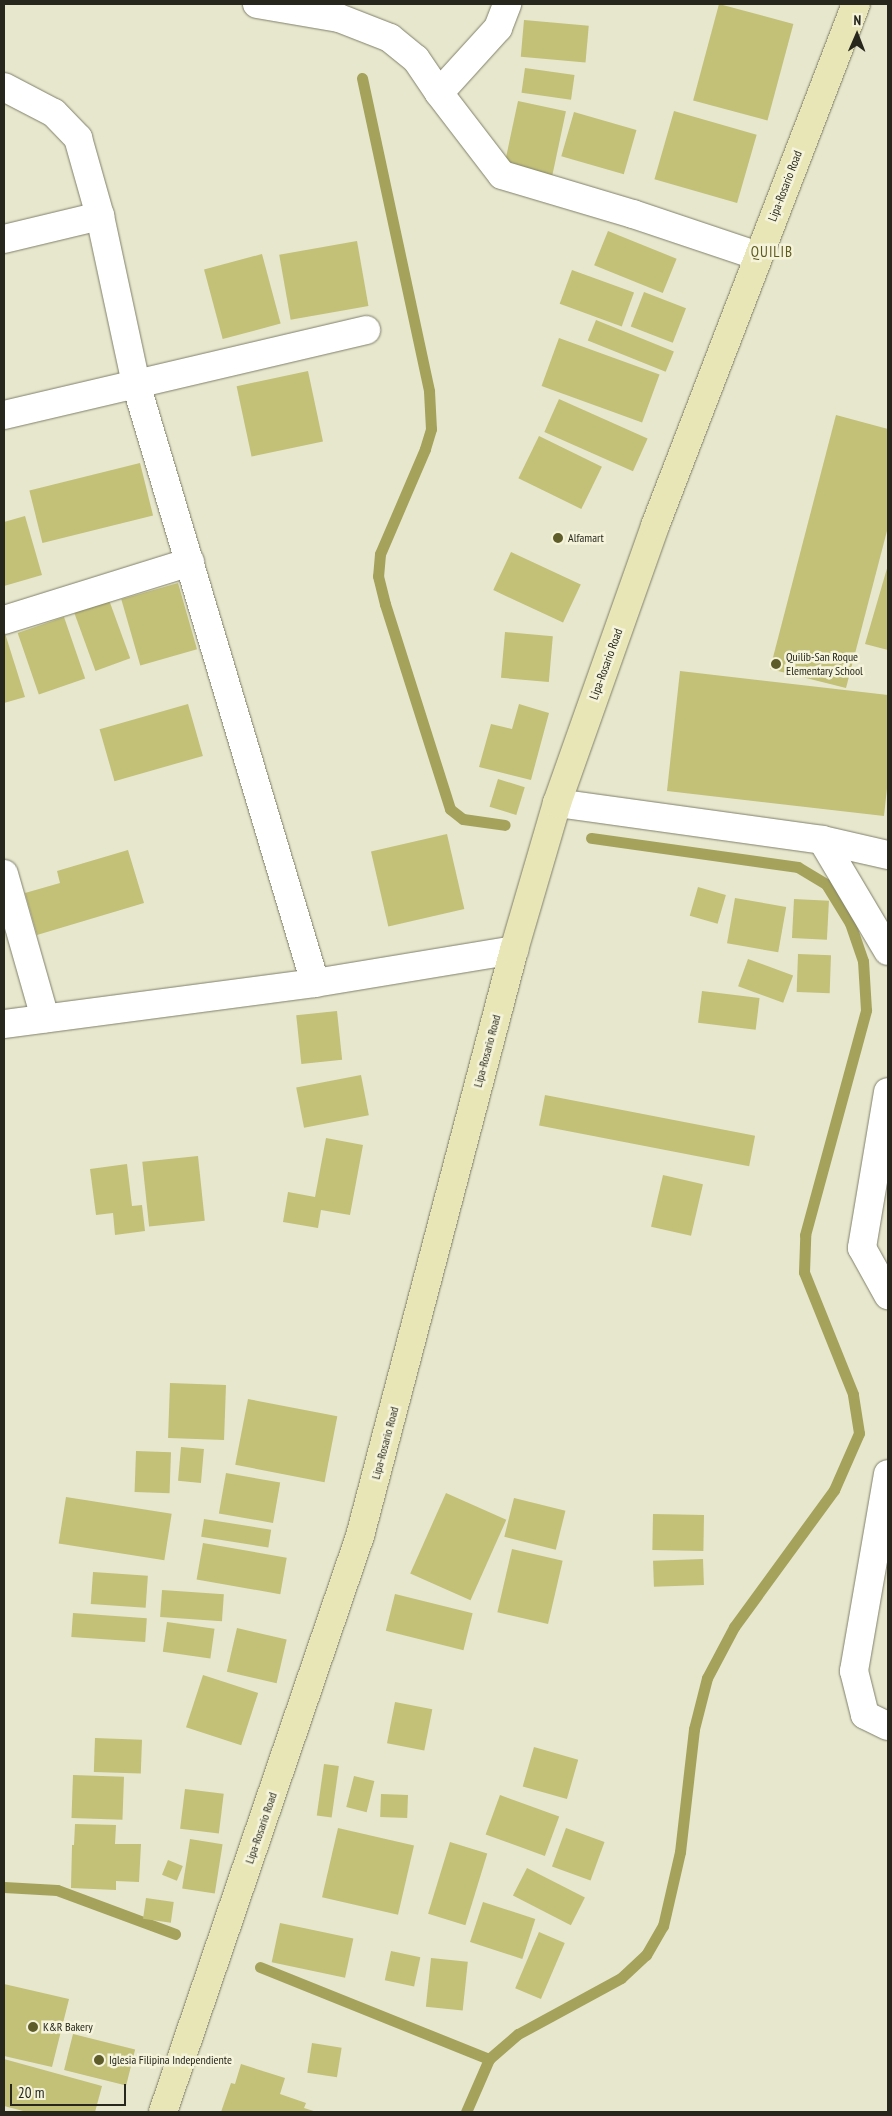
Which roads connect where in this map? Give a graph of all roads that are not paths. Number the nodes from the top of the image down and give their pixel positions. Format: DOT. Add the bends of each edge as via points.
graph roads {
  1 [pos="257,4"];
  2 [pos="506,4"];
  3 [pos="856,4"];
  4 [pos="4,87"];
  5 [pos="439,93"];
  6 [pos="100,216"];
  7 [pos="4,239"];
  8 [pos="758,256"];
  9 [pos="366,330"];
  10 [pos="136,384"];
  11 [pos="4,415"];
  12 [pos="190,562"];
  13 [pos="4,620"];
  14 [pos="557,804"];
  15 [pos="822,840"];
  16 [pos="888,855"];
  17 [pos="4,874"];
  18 [pos="514,950"];
  19 [pos="888,950"];
  20 [pos="315,982"];
  21 [pos="45,1018"];
  22 [pos="4,1024"];
  23 [pos="888,1092"];
  24 [pos="888,1295"];
  25 [pos="888,1474"];
  26 [pos="888,1726"];
  27 [pos="163,2112"];
  1 -- 5 [label="street" via="339,18 390,38 416,59"];
  2 -- 5 [label="street" via="498,28"];
  3 -- 8 [label="main road, Lipa-Rosario Road"];
  4 -- 6 [label="street" via="54,113 78,138"];
  5 -- 8 [label="street" via="502,175"];
  6 -- 7 [label="street"];
  6 -- 10 [label="street"];
  8 -- 14 [label="main road, Lipa-Rosario Road" via="656,526"];
  9 -- 10 [label="street"];
  10 -- 11 [label="street"];
  10 -- 12 [label="street"];
  12 -- 13 [label="street"];
  12 -- 20 [label="street"];
  14 -- 15 [label="street"];
  14 -- 18 [label="main road, Lipa-Rosario Road"];
  15 -- 16 [label="street"];
  15 -- 19 [label="street"];
  17 -- 21 [label="street"];
  18 -- 20 [label="street"];
  18 -- 27 [label="main road, Lipa-Rosario Road" via="360,1536"];
  20 -- 21 [label="street"];
  21 -- 22 [label="street"];
  23 -- 24 [label="street" via="862,1248"];
  25 -- 26 [label="street" via="854,1671 866,1715"];
}
